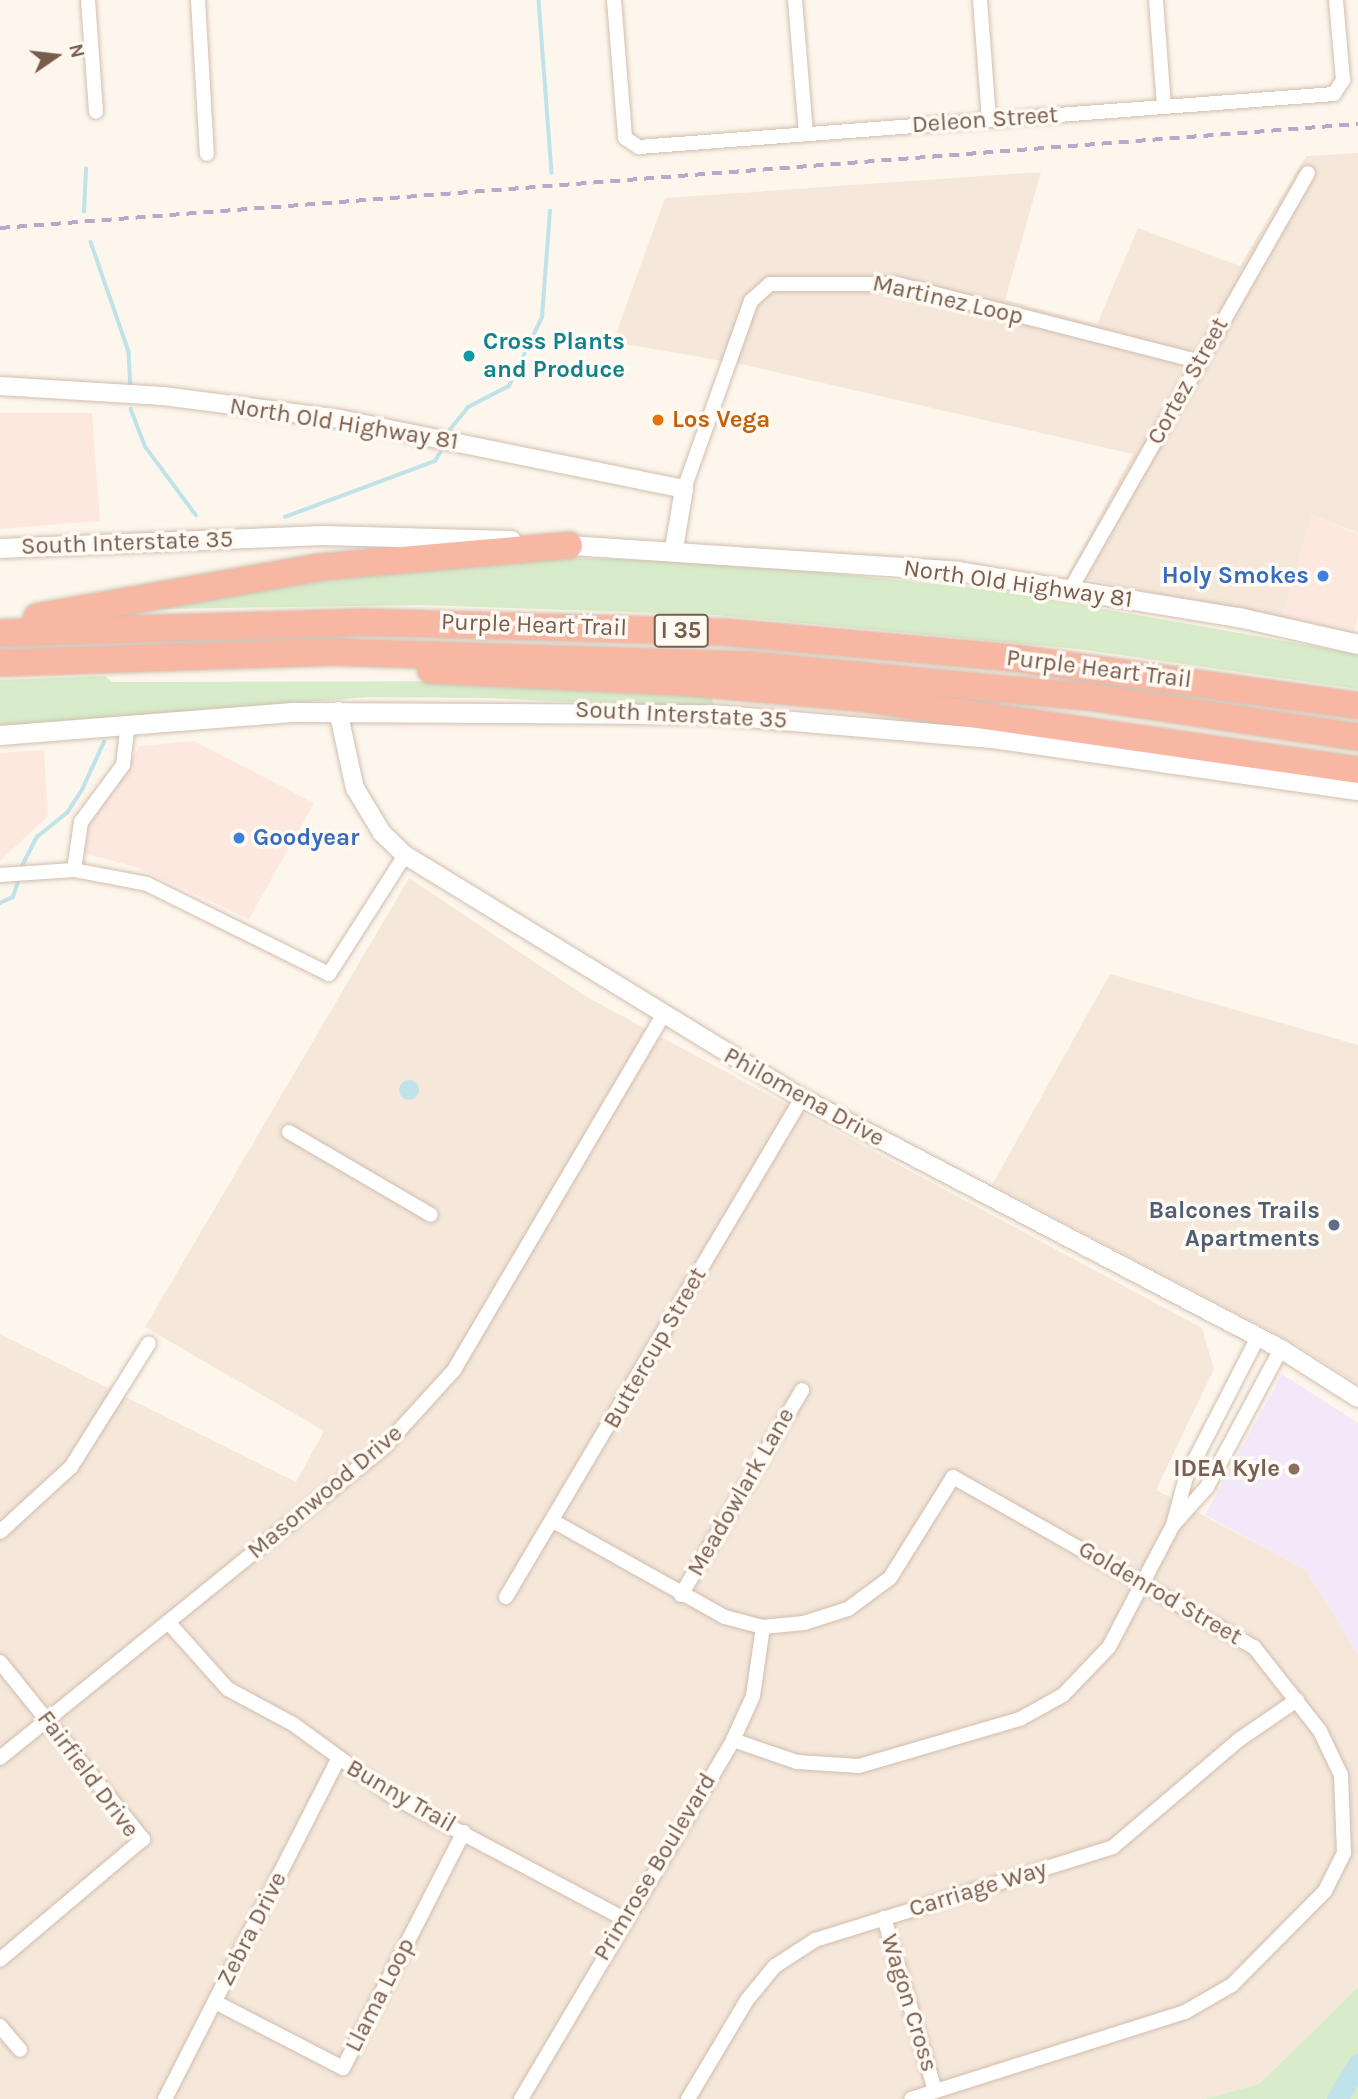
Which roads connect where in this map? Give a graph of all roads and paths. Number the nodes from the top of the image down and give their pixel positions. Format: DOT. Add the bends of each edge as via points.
graph roads {
  1 [pos="88,0"];
  2 [pos="198,0"];
  3 [pos="614,0"];
  4 [pos="795,0"];
  5 [pos="980,0"];
  6 [pos="1156,0"];
  7 [pos="1336,0"];
  8 [pos="1164,107"];
  9 [pos="96,112"];
  10 [pos="989,120"];
  11 [pos="806,133"];
  12 [pos="207,154"];
  13 [pos="1308,173"];
  14 [pos="1198,361"];
  15 [pos="0,386"];
  16 [pos="684,489"];
  17 [pos="569,545"];
  18 [pos="0,548"];
  19 [pos="674,549"];
  20 [pos="1070,590"];
  21 [pos="0,627"];
  22 [pos="0,633"];
  23 [pos="1358,644"];
  24 [pos="333,652"];
  25 [pos="0,663"];
  26 [pos="1358,706"];
  27 [pos="338,711"];
  28 [pos="128,723"];
  29 [pos="0,735"];
  30 [pos="1358,737"];
  31 [pos="1358,770"];
  32 [pos="1358,790"];
  33 [pos="405,855"];
  34 [pos="74,870"];
  35 [pos="4,874"];
  36 [pos="662,1017"];
  37 [pos="802,1098"];
  38 [pos="289,1132"];
  39 [pos="431,1214"];
  40 [pos="1258,1338"];
  41 [pos="149,1343"];
  42 [pos="1281,1349"];
  43 [pos="802,1390"];
  44 [pos="1358,1398"];
  45 [pos="1209,1431"];
  46 [pos="1230,1443"];
  47 [pos="553,1521"];
  48 [pos="1173,1525"];
  49 [pos="0,1532"];
  50 [pos="1143,1582"];
  51 [pos="681,1595"];
  52 [pos="506,1597"];
  53 [pos="168,1622"];
  54 [pos="763,1627"];
  55 [pos="0,1662"];
  56 [pos="1297,1700"];
  57 [pos="47,1719"];
  58 [pos="733,1740"];
  59 [pos="0,1758"];
  60 [pos="338,1759"];
  61 [pos="464,1832"];
  62 [pos="884,1918"];
  63 [pos="622,1919"];
  64 [pos="0,1959"];
  65 [pos="215,2002"];
  66 [pos="0,2026"];
  67 [pos="20,2050"];
  68 [pos="934,2087"];
  69 [pos="166,2099"];
  70 [pos="521,2099"];
  71 [pos="688,2099"];
  72 [pos="911,2099"];
  1 -- 9 [label="street"];
  2 -- 12 [label="street"];
  3 -- 11 [label="street, Deleon Street" via="628,144"];
  4 -- 11 [label="street"];
  5 -- 10 [label="street"];
  6 -- 8 [label="street"];
  7 -- 8 [label="street, Deleon Street" via="1340,90"];
  8 -- 10 [label="street, Deleon Street"];
  10 -- 11 [label="street, Deleon Street"];
  13 -- 14 [label="street, Cortez Street"];
  14 -- 16 [label="street, Martinez Loop" via="897,284 770,284 751,301"];
  14 -- 20 [label="street, Cortez Street"];
  15 -- 16 [label="street, North Old Highway 81" via="163,396 340,419"];
  16 -- 19 [label="street, Martinez Loop"];
  17 -- 18 [label="main road, South Interstate 35" via="323,536"];
  17 -- 19 [label="main road, South Interstate 35"];
  17 -- 21 [label="highway" via="320,567"];
  19 -- 20 [label="main road, North Old Highway 81" via="957,571"];
  20 -- 23 [label="main road, North Old Highway 81"];
  22 -- 26 [label="highway, Purple Heart Trail / I 35" via="348,622 723,632 1064,664"];
  24 -- 25 [label="highway, Purple Heart Trail / I 35"];
  24 -- 30 [label="highway, Purple Heart Trail / I 35" via="562,655 862,674 1096,698"];
  24 -- 31 [label="highway" via="394,668 684,681 860,698"];
  27 -- 28 [label="main road, South Interstate 35"];
  27 -- 32 [label="main road, South Interstate 35" via="579,709 835,723 1138,755"];
  27 -- 33 [label="street, Philomena Drive" via="355,788 382,834"];
  28 -- 29 [label="main road, South Interstate 35"];
  28 -- 34 [label="street" via="123,765 81,822"];
  33 -- 34 [label="street" via="329,974 198,904 147,884"];
  33 -- 36 [label="street, Philomena Drive"];
  34 -- 35 [label="street"];
  36 -- 37 [label="street, Philomena Drive"];
  36 -- 53 [label="street, Masonwood Drive" via="454,1370 384,1447"];
  37 -- 40 [label="street, Philomena Drive"];
  37 -- 47 [label="street, Buttercup Street"];
  38 -- 39 [label="street"];
  40 -- 42 [label="street, Philomena Drive"];
  40 -- 45 [label="street"];
  41 -- 49 [label="street" via="71,1467"];
  42 -- 44 [label="street, Philomena Drive"];
  42 -- 46 [label="street"];
  43 -- 51 [label="street, Meadowlark Lane"];
  45 -- 46 [label="street"];
  45 -- 48 [label="street" via="1186,1477"];
  46 -- 48 [label="street" via="1207,1488"];
  47 -- 51 [label="street, Goldenrod Street"];
  47 -- 52 [label="street, Buttercup Street"];
  48 -- 50 [label="street"];
  50 -- 54 [label="street, Goldenrod Street" via="953,1477 906,1559 869,1598 825,1618"];
  50 -- 56 [label="street, Goldenrod Street" via="1254,1647"];
  50 -- 58 [label="street" via="1090,1672 1020,1719 885,1761 831,1769"];
  51 -- 54 [label="street, Goldenrod Street" via="725,1617"];
  53 -- 57 [label="street, Masonwood Drive"];
  53 -- 60 [label="street, Bunny Trail" via="228,1689 293,1724"];
  54 -- 58 [label="street, Primrose Boulevard" via="754,1696"];
  55 -- 57 [label="street, Fairfield Drive"];
  56 -- 62 [label="street, Carriage Way" via="1240,1739 1113,1847"];
  56 -- 68 [label="street, Goldenrod Street" via="1341,1775 1344,1853 1325,1891 1212,1999"];
  57 -- 59 [label="street, Masonwood Drive"];
  57 -- 64 [label="street, Fairfield Drive" via="143,1839"];
  58 -- 63 [label="street, Primrose Boulevard"];
  60 -- 61 [label="street, Bunny Trail" via="392,1796"];
  60 -- 65 [label="street, Zebra Drive"];
  61 -- 63 [label="street, Bunny Trail"];
  61 -- 65 [label="street, Llama Loop" via="343,2068"];
  62 -- 68 [label="street, Wagon Cross"];
  62 -- 71 [label="street, Carriage Way" via="815,1940 775,1966 747,2000"];
  63 -- 70 [label="street, Primrose Boulevard"];
  65 -- 69 [label="street, Zebra Drive"];
  66 -- 67 [label="street"];
  68 -- 72 [label="street, Goldenrod Street"];
}
